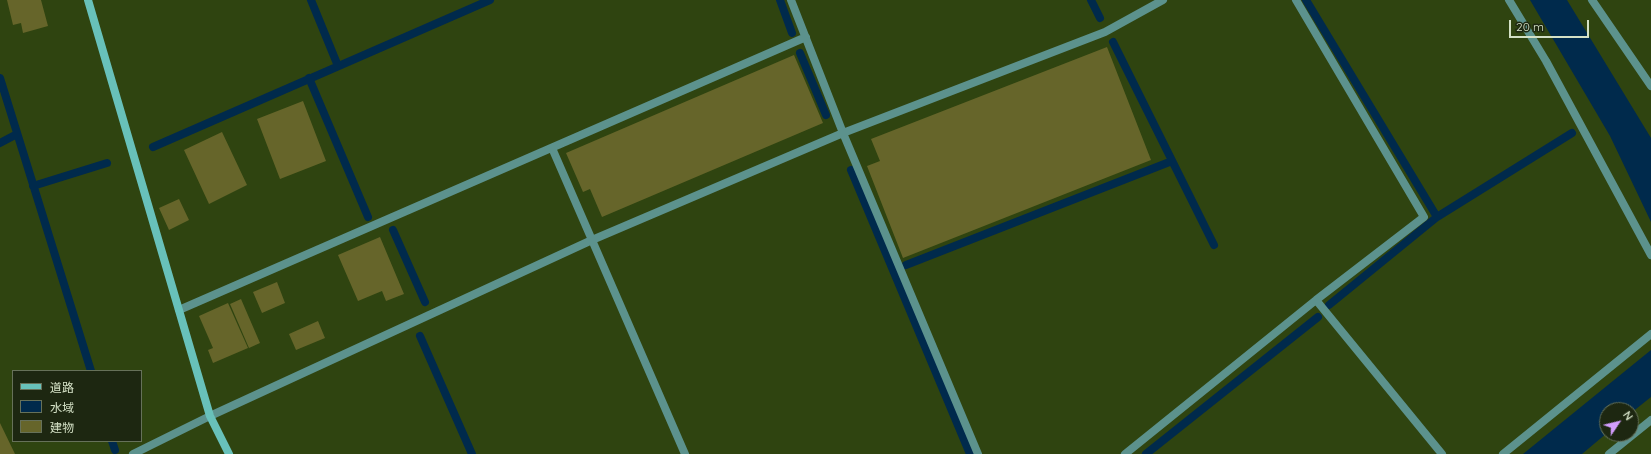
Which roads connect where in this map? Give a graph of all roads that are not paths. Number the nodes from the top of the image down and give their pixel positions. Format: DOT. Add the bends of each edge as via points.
graph roads {
  1 [pos="88,0"];
  2 [pos="791,0"];
  3 [pos="1163,0"];
  4 [pos="1296,0"];
  5 [pos="1510,0"];
  6 [pos="1592,0"];
  7 [pos="806,38"];
  8 [pos="1651,86"];
  9 [pos="843,133"];
  10 [pos="552,148"];
  11 [pos="592,240"];
  12 [pos="1651,255"];
  13 [pos="1316,300"];
  14 [pos="179,310"];
  15 [pos="1651,334"];
  16 [pos="210,416"];
  17 [pos="1651,420"];
  18 [pos="133,454"];
  19 [pos="229,454"];
  20 [pos="685,454"];
  21 [pos="978,454"];
  22 [pos="1125,454"];
  23 [pos="1442,454"];
  24 [pos="1503,454"];
  25 [pos="1609,454"];
  1 -- 14 [label="street"];
  2 -- 7 [label="street"];
  3 -- 9 [label="street" via="1105,32"];
  4 -- 13 [label="street" via="1424,217"];
  5 -- 12 [label="street"];
  6 -- 8 [label="street"];
  7 -- 9 [label="street"];
  7 -- 10 [label="street"];
  9 -- 11 [label="street"];
  9 -- 21 [label="street"];
  10 -- 11 [label="street"];
  10 -- 14 [label="street"];
  11 -- 16 [label="street"];
  11 -- 20 [label="street"];
  13 -- 22 [label="street"];
  13 -- 23 [label="street"];
  14 -- 16 [label="street"];
  15 -- 24 [label="street"];
  16 -- 18 [label="street"];
  16 -- 19 [label="street"];
  17 -- 25 [label="street"];
}
